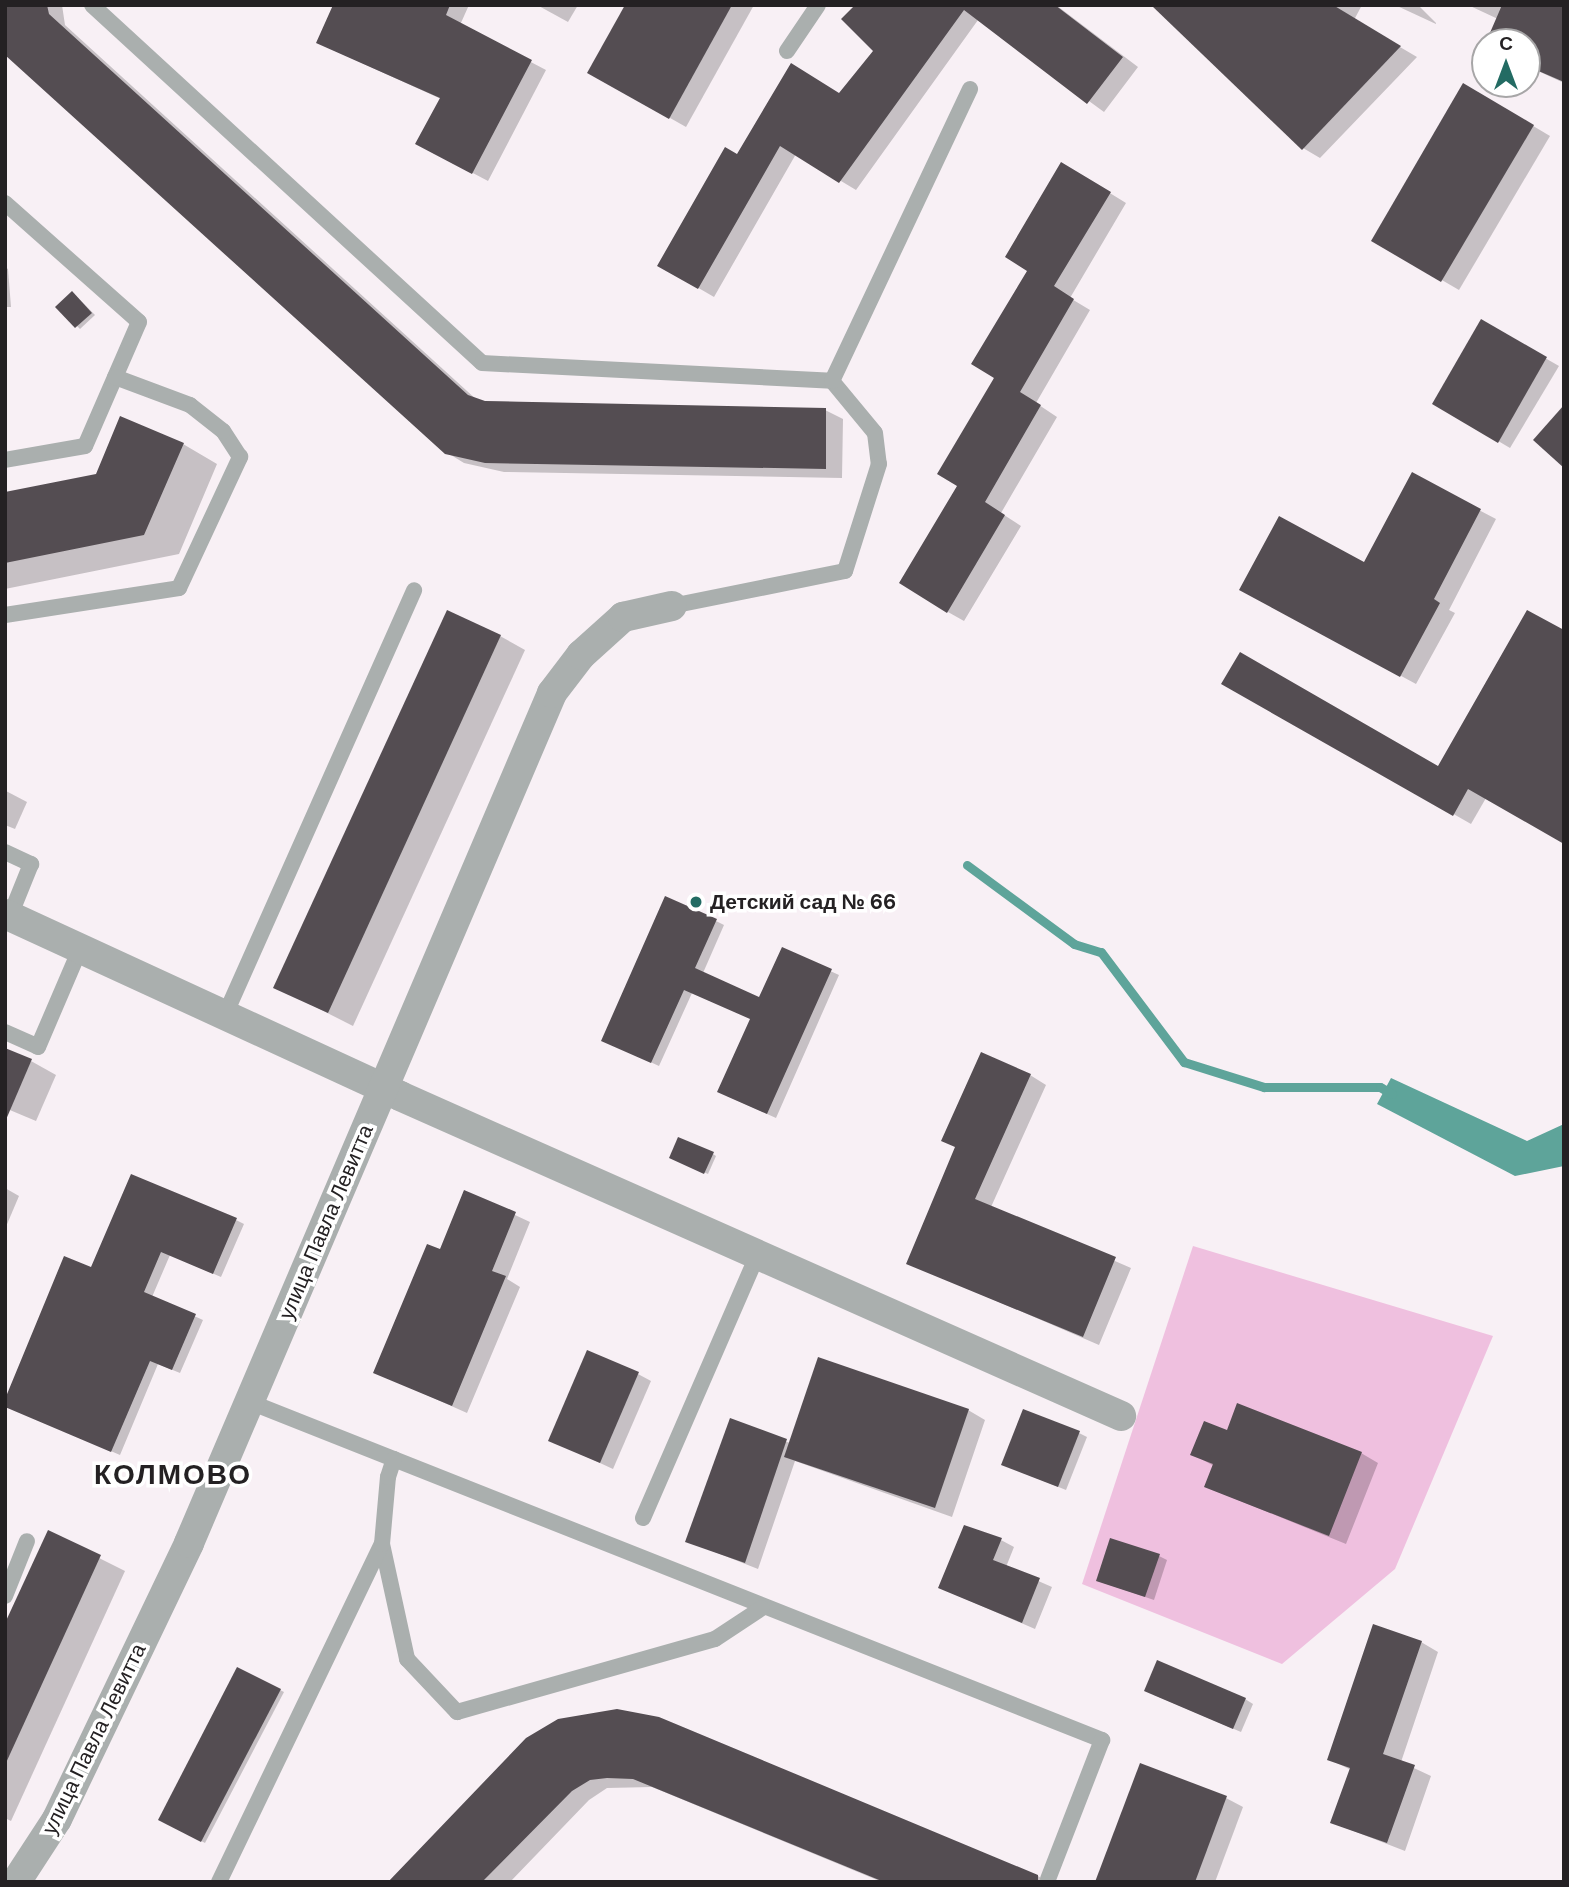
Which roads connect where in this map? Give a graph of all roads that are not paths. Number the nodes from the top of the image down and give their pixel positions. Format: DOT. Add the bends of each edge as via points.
graph roads {
  1 [pos="92,5"];
  2 [pos="818,5"];
  3 [pos="787,51"];
  4 [pos="970,89"];
  5 [pos="5,203"];
  6 [pos="115,377"];
  7 [pos="832,381"];
  8 [pos="5,460"];
  9 [pos="414,590"];
  10 [pos="672,606"];
  11 [pos="5,615"];
  12 [pos="5,852"];
  13 [pos="8,915"];
  14 [pos="80,949"];
  15 [pos="225,1015"];
  16 [pos="5,1032"];
  17 [pos="382,1087"];
  18 [pos="758,1254"];
  19 [pos="250,1402"];
  20 [pos="1121,1416"];
  21 [pos="394,1459"];
  22 [pos="643,1518"];
  23 [pos="27,1541"];
  24 [pos="382,1544"];
  25 [pos="5,1596"];
  26 [pos="762,1608"];
  27 [pos="1048,1879"];
  28 [pos="16,1882"];
  29 [pos="219,1882"];
  1 -- 7 [label="lane" via="482,363"];
  2 -- 3 [label="lane"];
  4 -- 7 [label="lane"];
  5 -- 6 [label="lane" via="139,322"];
  6 -- 8 [label="lane" via="85,446"];
  6 -- 11 [label="lane" via="190,405 223,431 240,457 178,588"];
  7 -- 10 [label="lane" via="875,433 879,464 845,571"];
  9 -- 15 [label="lane"];
  10 -- 17 [label="street, улица Павла Левитта" via="624,617 581,655 552,693"];
  12 -- 13 [label="lane" via="31,864"];
  13 -- 14 [label="street"];
  14 -- 15 [label="street"];
  14 -- 16 [label="lane" via="38,1047"];
  15 -- 17 [label="street"];
  17 -- 18 [label="street"];
  17 -- 19 [label="street, улица Павла Левитта"];
  18 -- 20 [label="street"];
  18 -- 22 [label="lane"];
  19 -- 21 [label="lane"];
  19 -- 28 [label="street, улица Павла Левитта" via="189,1543 57,1819"];
  21 -- 24 [label="lane" via="388,1476"];
  21 -- 26 [label="lane"];
  23 -- 25 [label="lane"];
  24 -- 26 [label="lane" via="407,1658 457,1712 715,1639"];
  24 -- 29 [label="lane"];
  26 -- 27 [label="lane" via="1102,1740"];
}
